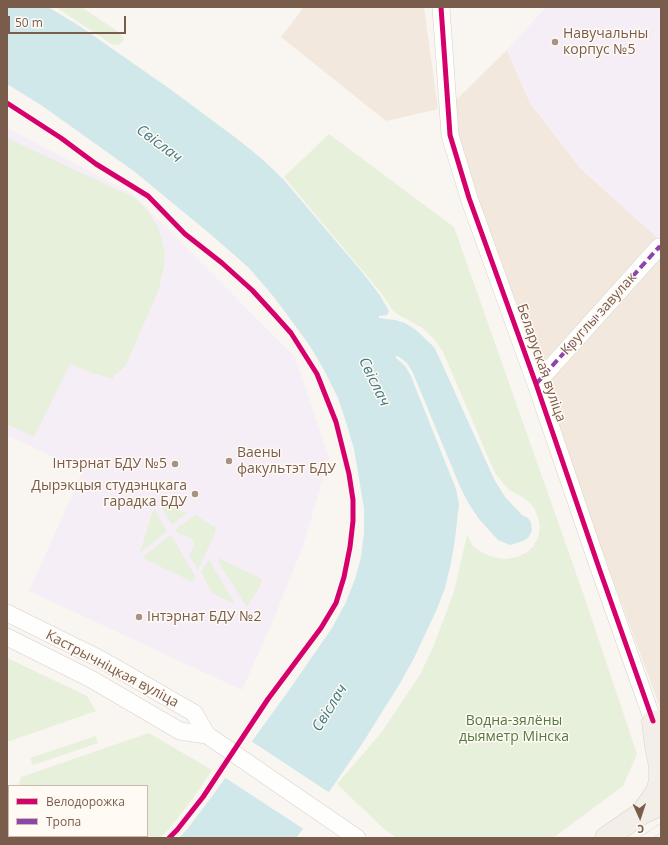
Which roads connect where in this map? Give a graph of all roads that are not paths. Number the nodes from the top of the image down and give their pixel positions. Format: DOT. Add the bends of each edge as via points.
graph roads {
  1 [pos="441,7"];
  2 [pos="661,250"];
  3 [pos="536,384"];
  4 [pos="7,614"];
  5 [pos="7,637"];
  6 [pos="657,727"];
  7 [pos="207,735"];
  8 [pos="652,809"];
  9 [pos="357,838"];
  10 [pos="606,838"];
  1 -- 3 [label="street, Беларуская вуліца" via="450,135 469,198"];
  2 -- 3 [label="street, Круглы завулак" via="659,247"];
  3 -- 6 [label="street, Беларуская вуліца"];
  4 -- 7 [label="street, Кастрычніцкая вуліца" via="102,660 194,713"];
  5 -- 7 [label="street, Кастрычніцкая вуліца" via="91,679 180,731"];
  6 -- 8 [label="main road" via="655,740 660,780"];
  7 -- 9 [label="street, Кастрычніцкая вуліца"];
  8 -- 10 [label="main road"];
}
